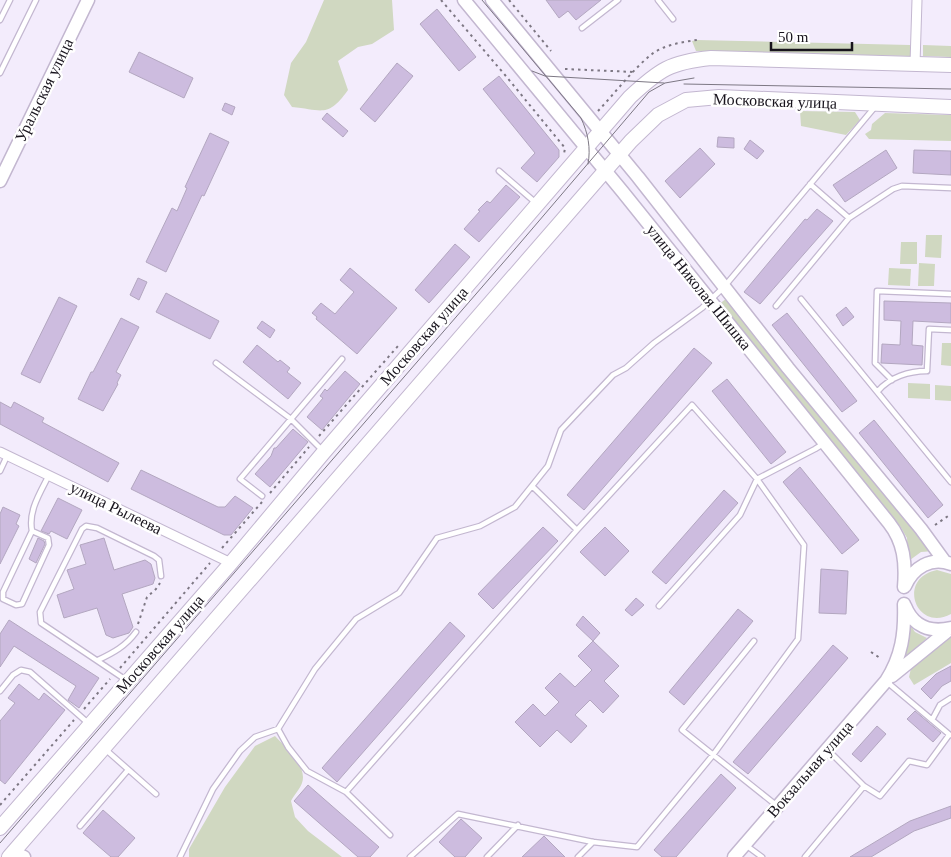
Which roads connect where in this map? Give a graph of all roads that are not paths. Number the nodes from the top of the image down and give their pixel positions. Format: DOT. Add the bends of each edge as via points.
graph roads {
  1 [pos="10,0"];
  2 [pos="36,0"];
  3 [pos="88,0"];
  4 [pos="464,0"];
  5 [pos="492,0"];
  6 [pos="618,0"];
  7 [pos="658,0"];
  8 [pos="917,0"];
  9 [pos="673,19"];
  10 [pos="0,20"];
  11 [pos="582,28"];
  12 [pos="915,64"];
  13 [pos="951,65"];
  14 [pos="0,72"];
  15 [pos="876,105"];
  16 [pos="951,107"];
  17 [pos="601,131"];
  18 [pos="586,148"];
  19 [pos="620,155"];
  20 [pos="499,171"];
  21 [pos="605,171"];
  22 [pos="0,181"];
  23 [pos="810,184"];
  24 [pos="951,188"];
  25 [pos="538,204"];
  26 [pos="849,218"];
  27 [pos="724,287"];
  28 [pos="951,294"];
  29 [pos="801,299"];
  30 [pos="710,301"];
  31 [pos="776,306"];
  32 [pos="951,330"];
  33 [pos="342,359"];
  34 [pos="216,363"];
  35 [pos="892,380"];
  36 [pos="878,391"];
  37 [pos="291,419"];
  38 [pos="824,443"];
  39 [pos="324,452"];
  40 [pos="4,454"];
  41 [pos="0,471"];
  42 [pos="49,475"];
  43 [pos="757,479"];
  44 [pos="951,482"];
  45 [pos="532,486"];
  46 [pos="262,496"];
  47 [pos="577,530"];
  48 [pos="32,531"];
  49 [pos="231,563"];
  50 [pos="948,563"];
  51 [pos="161,576"];
  52 [pos="904,587"];
  53 [pos="904,604"];
  54 [pos="659,606"];
  55 [pos="951,628"];
  56 [pos="136,632"];
  57 [pos="754,641"];
  58 [pos="98,660"];
  59 [pos="128,681"];
  60 [pos="886,681"];
  61 [pos="0,691"];
  62 [pos="951,698"];
  63 [pos="932,720"];
  64 [pos="89,724"];
  65 [pos="278,729"];
  66 [pos="950,736"];
  67 [pos="104,748"];
  68 [pos="827,749"];
  69 [pos="713,755"];
  70 [pos="128,770"];
  71 [pos="864,786"];
  72 [pos="346,792"];
  73 [pos="156,794"];
  74 [pos="777,806"];
  75 [pos="518,825"];
  76 [pos="80,826"];
  77 [pos="0,828"];
  78 [pos="390,835"];
  79 [pos="593,842"];
  80 [pos="745,844"];
  81 [pos="0,846"];
  82 [pos="16,855"];
  83 [pos="180,857"];
  84 [pos="410,857"];
  85 [pos="487,857"];
  86 [pos="578,857"];
  87 [pos="734,857"];
  88 [pos="762,857"];
  89 [pos="805,857"];
  1 -- 10 [label="lane"];
  2 -- 14 [label="lane"];
  3 -- 22 [label="main road, Уральская улица"];
  4 -- 18 [label="main road, улица Николая Шишка"];
  5 -- 17 [label="main road, улица Николая Шишка"];
  6 -- 11 [label="lane"];
  7 -- 9 [label="lane"];
  8 -- 12 [label="street"];
  12 -- 13 [label="main road, Московская улица"];
  12 -- 17 [label="main road, Московская улица" via="691,60 672,65 654,76 630,97"];
  15 -- 16 [label="main road, Московская улица"];
  15 -- 19 [label="main road, Московская улица" via="719,97 686,100 658,115"];
  15 -- 23 [label="lane"];
  17 -- 18 [label="main road, Московская улица"];
  17 -- 19 [label="main road, улица Николая Шишка"];
  18 -- 21 [label="main road, улица Николая Шишка"];
  18 -- 25 [label="main road, Московская улица"];
  19 -- 21 [label="main road, Московская улица"];
  19 -- 27 [label="main road, улица Николая Шишка"];
  20 -- 25 [label="lane"];
  21 -- 30 [label="main road, улица Николая Шишка"];
  21 -- 67 [label="main road, Московская улица"];
  23 -- 26 [label="lane"];
  23 -- 27 [label="lane"];
  24 -- 26 [label="lane" via="902,186"];
  25 -- 39 [label="main road, Московская улица"];
  26 -- 31 [label="lane"];
  27 -- 30 [label="lane"];
  27 -- 50 [label="main road, улица Николая Шишка"];
  28 -- 35 [label="lane" via="877,291 875,363"];
  29 -- 36 [label="lane"];
  30 -- 38 [label="main road, улица Николая Шишка"];
  30 -- 45 [label="lane" via="613,375 561,430 548,466"];
  32 -- 35 [label="lane" via="929,329 927,371 913,371"];
  33 -- 37 [label="lane"];
  34 -- 37 [label="lane"];
  35 -- 36 [label="lane" via="884,383"];
  36 -- 44 [label="lane"];
  37 -- 39 [label="lane"];
  37 -- 46 [label="lane" via="240,479"];
  38 -- 43 [label="lane"];
  38 -- 52 [label="main road, улица Николая Шишка" via="896,532 904,552"];
  39 -- 49 [label="main road, Московская улица"];
  40 -- 41 [label="lane"];
  40 -- 42 [label="street, улица Рылеева"];
  42 -- 48 [label="lane" via="32,511"];
  42 -- 49 [label="street, улица Рылеева"];
  43 -- 47 [label="lane" via="692,405"];
  43 -- 54 [label="lane" via="740,515"];
  43 -- 69 [label="lane" via="804,545 798,638"];
  45 -- 47 [label="lane"];
  45 -- 65 [label="lane" via="515,508 480,526 437,538 399,593 356,619 334,645"];
  47 -- 72 [label="lane"];
  48 -- 48 [label="lane" via="3,592 3,599 16,605 22,604 49,545 48,538"];
  49 -- 59 [label="main road, Московская улица"];
  50 -- 52 [label="main road" via="935,561 925,564 916,569"];
  51 -- 58 [label="lane" via="159,560 154,556 98,528 82,528 40,612 40,618 41,623"];
  52 -- 53 [label="main road, улица Николая Шишка"];
  53 -- 55 [label="main road" via="914,621 922,627 932,630"];
  53 -- 60 [label="main road, Вокзальная улица" via="902,646"];
  55 -- 60 [label="main road, Вокзальная улица"];
  56 -- 58 [label="lane" via="118,650"];
  57 -- 69 [label="lane" via="682,730"];
  58 -- 59 [label="lane"];
  59 -- 64 [label="main road, Московская улица"];
  60 -- 63 [label="lane"];
  60 -- 68 [label="main road, Вокзальная улица"];
  61 -- 64 [label="lane" via="13,675 22,670 30,672"];
  62 -- 63 [label="lane" via="940,705"];
  63 -- 66 [label="lane"];
  64 -- 77 [label="main road, Московская улица"];
  65 -- 72 [label="lane" via="307,771"];
  65 -- 83 [label="lane" via="255,737 240,751 213,789"];
  66 -- 71 [label="lane" via="927,765 909,761 880,796"];
  67 -- 70 [label="lane"];
  67 -- 82 [label="main road, Московская улица"];
  68 -- 71 [label="lane"];
  68 -- 74 [label="main road, Вокзальная улица"];
  69 -- 74 [label="lane"];
  69 -- 79 [label="lane" via="637,847"];
  70 -- 73 [label="lane"];
  70 -- 76 [label="lane"];
  71 -- 89 [label="lane"];
  72 -- 78 [label="lane"];
  74 -- 80 [label="main road, Вокзальная улица"];
  75 -- 79 [label="lane"];
  75 -- 84 [label="lane" via="458,814"];
  75 -- 85 [label="lane"];
  79 -- 86 [label="lane"];
  80 -- 87 [label="main road, Вокзальная улица"];
  80 -- 88 [label="lane"];
  81 -- 82 [label="main road"];
}
